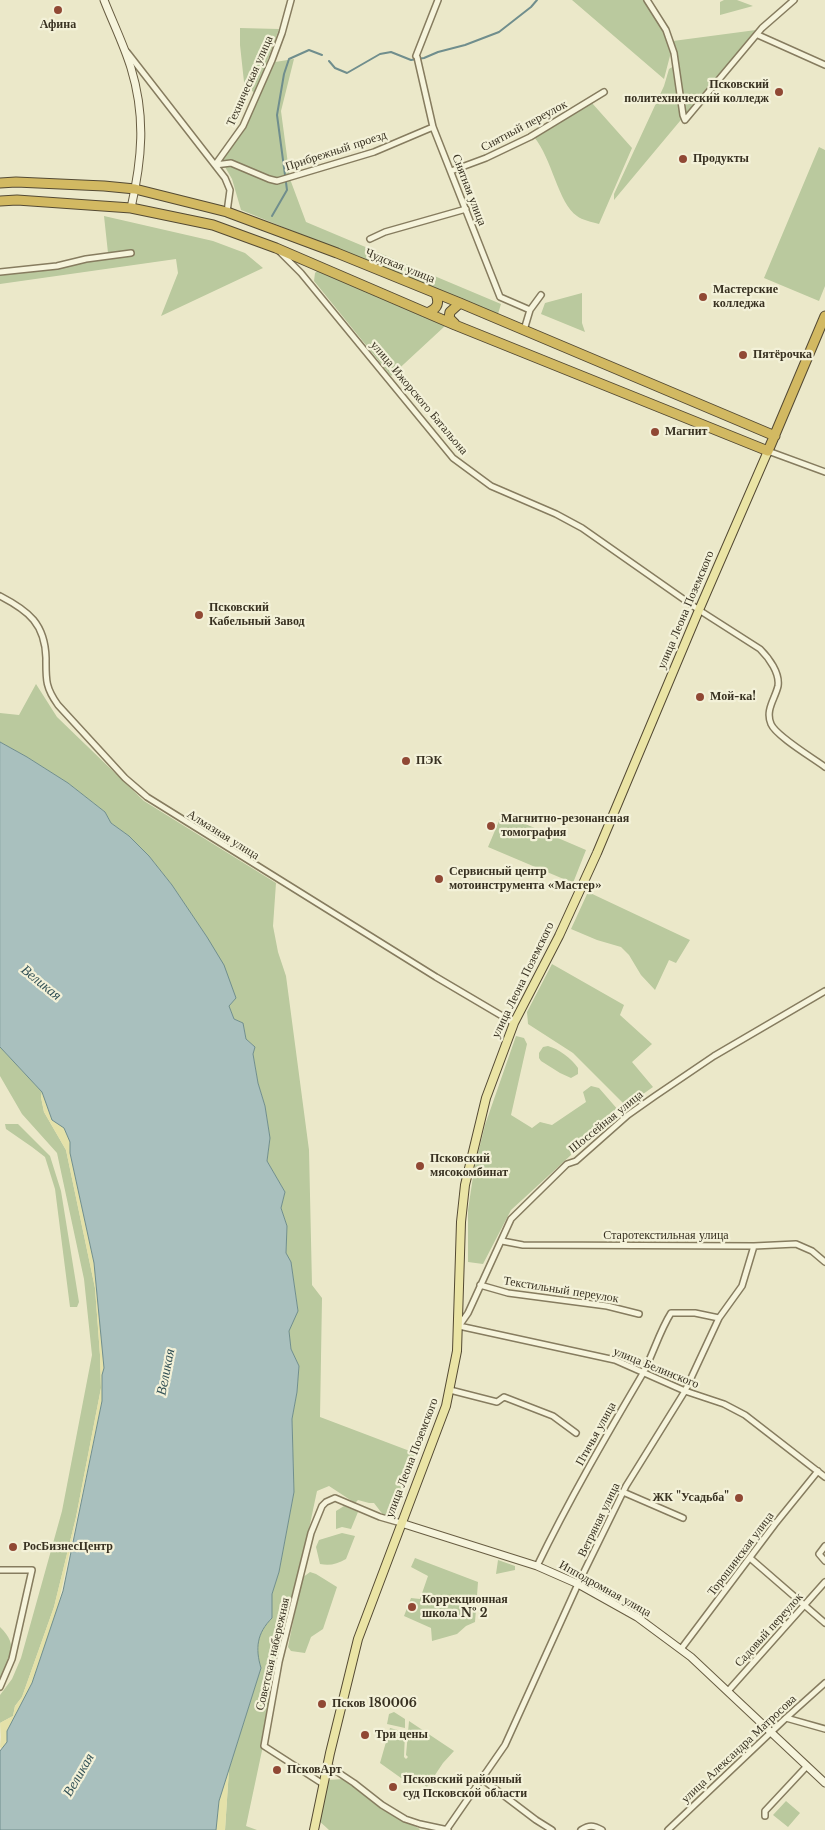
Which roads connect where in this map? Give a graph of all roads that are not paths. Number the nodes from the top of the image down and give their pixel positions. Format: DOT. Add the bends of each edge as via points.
graph roads {
  1 [pos="104,0"];
  2 [pos="291,0"];
  3 [pos="438,0"];
  4 [pos="648,0"];
  5 [pos="794,0"];
  6 [pos="758,35"];
  7 [pos="123,46"];
  8 [pos="825,65"];
  9 [pos="604,92"];
  10 [pos="433,126"];
  11 [pos="215,165"];
  12 [pos="451,171"];
  13 [pos="0,183"];
  14 [pos="135,189"];
  15 [pos="0,201"];
  16 [pos="131,208"];
  17 [pos="466,209"];
  18 [pos="227,212"];
  19 [pos="370,239"];
  20 [pos="276,248"];
  21 [pos="131,253"];
  22 [pos="0,272"];
  23 [pos="436,294"];
  24 [pos="541,295"];
  25 [pos="460,303"];
  26 [pos="530,310"];
  27 [pos="427,313"];
  28 [pos="825,316"];
  29 [pos="455,325"];
  30 [pos="524,331"];
  31 [pos="775,436"];
  32 [pos="768,451"];
  33 [pos="825,472"];
  34 [pos="0,596"];
  35 [pos="699,610"];
  36 [pos="825,767"];
  37 [pos="824,993"];
  38 [pos="514,1023"];
  39 [pos="502,1241"];
  40 [pos="754,1246"];
  41 [pos="825,1262"];
  42 [pos="480,1285"];
  43 [pos="639,1314"];
  44 [pos="719,1318"];
  45 [pos="459,1326"];
  46 [pos="643,1372"];
  47 [pos="450,1390"];
  48 [pos="686,1392"];
  49 [pos="576,1433"];
  50 [pos="818,1471"];
  51 [pos="825,1477"];
  52 [pos="623,1492"];
  53 [pos="326,1502"];
  54 [pos="684,1518"];
  55 [pos="401,1523"];
  56 [pos="825,1546"];
  57 [pos="750,1558"];
  58 [pos="825,1561"];
  59 [pos="538,1566"];
  60 [pos="0,1570"];
  61 [pos="825,1582"];
  62 [pos="578,1584"];
  63 [pos="805,1606"];
  64 [pos="825,1623"];
  65 [pos="681,1649"];
  66 [pos="825,1683"];
  67 [pos="0,1687"];
  68 [pos="728,1690"];
  69 [pos="786,1718"];
  70 [pos="825,1729"];
  71 [pos="771,1732"];
  72 [pos="327,1765"];
  73 [pos="807,1766"];
  74 [pos="482,1779"];
  75 [pos="825,1783"];
  76 [pos="323,1784"];
  77 [pos="765,1816"];
  78 [pos="314,1830"];
  79 [pos="448,1830"];
  80 [pos="552,1830"];
  81 [pos="581,1830"];
  82 [pos="602,1830"];
  83 [pos="668,1830"];
  1 -- 7 [label="main road"];
  2 -- 11 [label="street, Техническая улица" via="275,51 243,126"];
  3 -- 10 [label="street, Снятная улица" via="416,57"];
  4 -- 6 [label="street" via="666,30 674,53 685,120"];
  5 -- 6 [label="street"];
  6 -- 8 [label="street"];
  7 -- 11 [label="street"];
  7 -- 14 [label="main road" via="141,113 142,141"];
  9 -- 12 [label="street, Снятный переулок" via="530,137"];
  10 -- 11 [label="street, Прибрежный проезд" via="374,152 277,181 230,163"];
  10 -- 12 [label="street, Снятная улица"];
  11 -- 18 [label="street" via="228,183"];
  12 -- 17 [label="street, Снятная улица"];
  13 -- 14 [label="highway, Чудская улица"];
  14 -- 16 [label="main road"];
  14 -- 18 [label="highway, Чудская улица"];
  15 -- 16 [label="highway"];
  16 -- 20 [label="highway" via="213,225"];
  17 -- 19 [label="street"];
  17 -- 26 [label="street, Снятная улица" via="500,297"];
  18 -- 23 [label="highway, Чудская улица"];
  20 -- 27 [label="highway"];
  20 -- 35 [label="street, улица Ижорского Батальона" via="301,273 452,458 491,486 582,528"];
  21 -- 22 [label="street"];
  23 -- 25 [label="highway, Чудская улица"];
  23 -- 27 [label="highway" via="438,306"];
  24 -- 26 [label="street"];
  25 -- 29 [label="highway" via="450,312 449,318"];
  25 -- 30 [label="highway, Чудская улица"];
  26 -- 30 [label="street"];
  27 -- 29 [label="highway"];
  28 -- 31 [label="highway, улица Леона Поземского"];
  29 -- 32 [label="highway"];
  30 -- 31 [label="highway, Чудская улица"];
  31 -- 32 [label="highway, улица Леона Поземского"];
  32 -- 33 [label="street"];
  32 -- 35 [label="main road, улица Леона Поземского"];
  34 -- 38 [label="street, Алмазная улица" via="29,614 40,627 50,694 146,798"];
  35 -- 36 [label="street, улица Ижорского Батальона" via="752,642 768,657 778,678 770,708 772,725 783,737"];
  35 -- 38 [label="main road, улица Леона Поземского" via="598,853"];
  37 -- 39 [label="street, Шоссейная улица" via="714,1056 628,1115 576,1161 567,1164 511,1219"];
  38 -- 45 [label="main road, улица Леона Поземского" via="486,1098 465,1185 460,1222"];
  39 -- 40 [label="street, Старотекстильная улица" via="523,1246"];
  39 -- 42 [label="street, Шоссейная улица"];
  40 -- 41 [label="street, Старотекстильная улица" via="796,1244"];
  40 -- 44 [label="street, Ветряная улица" via="742,1286"];
  42 -- 43 [label="street, Текстильный переулок" via="508,1293 607,1306"];
  42 -- 45 [label="street, Шоссейная улица"];
  44 -- 46 [label="street, Птичья улица" via="671,1313"];
  44 -- 48 [label="street, Ветряная улица"];
  45 -- 46 [label="street, улица Белинского" via="615,1360"];
  45 -- 47 [label="main road, улица Леона Поземского"];
  46 -- 48 [label="street, улица Белинского"];
  46 -- 59 [label="street, Птичья улица" via="605,1436"];
  47 -- 49 [label="street" via="497,1402 504,1397 553,1416"];
  47 -- 55 [label="main road, улица Леона Поземского"];
  48 -- 50 [label="street, улица Белинского" via="724,1404 745,1415"];
  48 -- 52 [label="street, Ветряная улица"];
  50 -- 51 [label="street, улица Белинского"];
  50 -- 57 [label="street, Торошинская улица"];
  52 -- 54 [label="street"];
  52 -- 62 [label="street, Ветряная улица"];
  53 -- 55 [label="street, Ипподромная улица" via="335,1498"];
  53 -- 76 [label="street, Советская набережная" via="311,1533 278,1662 264,1746"];
  55 -- 59 [label="main road, Ипподромная улица"];
  55 -- 72 [label="main road, улица Леона Поземского" via="358,1639"];
  56 -- 58 [label="street" via="819,1554"];
  57 -- 63 [label="street"];
  57 -- 65 [label="street, Торошинская улица"];
  59 -- 62 [label="main road, Ипподромная улица"];
  60 -- 67 [label="street" via="32,1570 12,1659"];
  61 -- 63 [label="street, Садовый переулок"];
  62 -- 65 [label="main road, Ипподромная улица" via="637,1617"];
  62 -- 74 [label="street, Ветряная улица" via="505,1745"];
  63 -- 64 [label="street"];
  63 -- 68 [label="street, Садовый переулок"];
  65 -- 68 [label="main road, Ипподромная улица"];
  66 -- 69 [label="street, улица Александра Матросова"];
  68 -- 71 [label="main road, Ипподромная улица"];
  69 -- 70 [label="street"];
  69 -- 71 [label="street, улица Александра Матросова"];
  71 -- 73 [label="main road, Ипподромная улица"];
  71 -- 83 [label="street, улица Александра Матросова"];
  72 -- 76 [label="main road, улица Леона Поземского"];
  72 -- 79 [label="street" via="405,1819"];
  73 -- 75 [label="main road, Ипподромная улица"];
  73 -- 77 [label="street" via="765,1811"];
  74 -- 79 [label="street, Ветряная улица"];
  74 -- 80 [label="street"];
  76 -- 78 [label="main road, улица Леона Поземского"];
  81 -- 82 [label="street" via="593,1825"];
}
